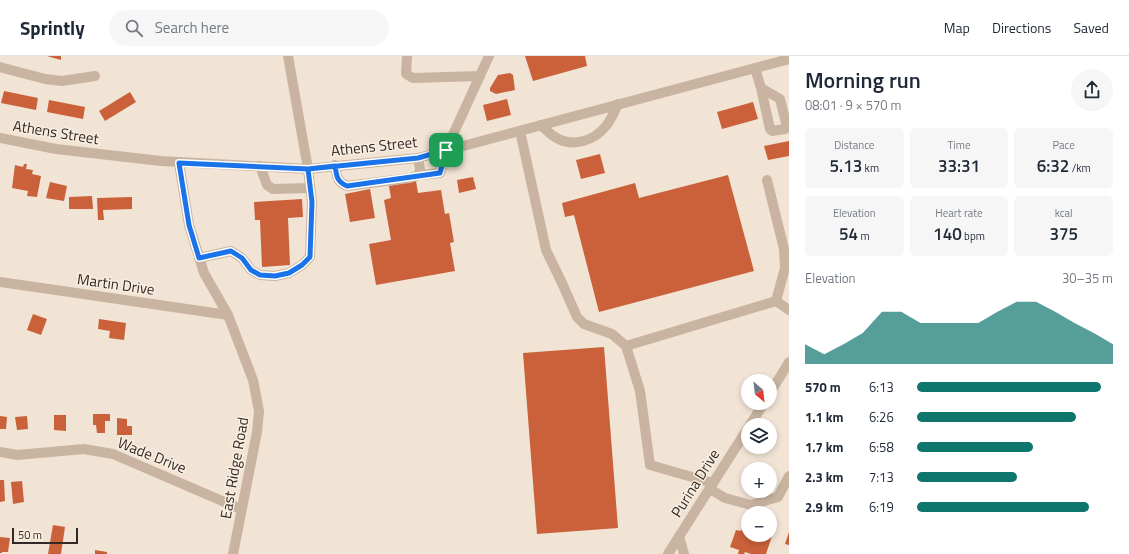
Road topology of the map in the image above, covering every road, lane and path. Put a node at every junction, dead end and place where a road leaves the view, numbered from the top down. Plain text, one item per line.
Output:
1 (288, 56) edge
2 (407, 56) edge
3 (489, 56) edge
4 (789, 59) edge
5 (0, 67) edge
6 (755, 68) junction
7 (95, 76) dead end
8 (480, 76) junction
9 (761, 88) dead end
10 (618, 104) junction
11 (541, 125) junction
12 (520, 131) junction
13 (0, 138) edge
14 (446, 150) junction
15 (418, 158) junction
16 (179, 163) junction
17 (260, 166) junction
18 (335, 166) junction
19 (308, 169) junction
20 (419, 175) junction
21 (767, 180) dead end
22 (310, 188) junction
23 (199, 258) junction
24 (0, 282) edge
25 (776, 301) junction
26 (789, 310) edge
27 (228, 315) junction
28 (626, 346) junction
29 (789, 362) edge
30 (777, 382) edge
31 (741, 439) edge
32 (0, 452) edge
33 (789, 476) edge
34 (711, 486) junction
35 (241, 509) junction
36 (679, 536) junction
37 (233, 554) edge
38 (668, 554) edge
39 (684, 554) edge

1 - 19 street
2 - 8 street
3 - 8 street
4 - 6 street, Athens Street
5 - 7 street
6 - 9 street
6 - 10 street, Athens Street
8 - 14 street
10 - 11 street, Athens Street
10 - 11 street
11 - 12 street, Athens Street
12 - 14 street, Athens Street
12 - 28 street
13 - 16 street, Athens Street
14 - 15 street, Athens Street
14 - 20 street
15 - 18 street, Athens Street
15 - 20 street
16 - 17 street, Athens Street
16 - 23 street, East Ridge Road
17 - 19 street, Athens Street
17 - 22 street
18 - 19 street, Athens Street
18 - 20 street
19 - 22 street
21 - 25 street
22 - 23 street
23 - 27 street, East Ridge Road
24 - 27 street, Martin Drive
25 - 26 street
25 - 28 street
27 - 35 street, East Ridge Road
28 - 34 street
29 - 30 street
31 - 34 street, Purina Drive
32 - 35 street, Wade Drive
33 - 34 street
34 - 36 street, Purina Drive
35 - 37 street, East Ridge Road
36 - 38 street, Purina Drive
36 - 39 street

